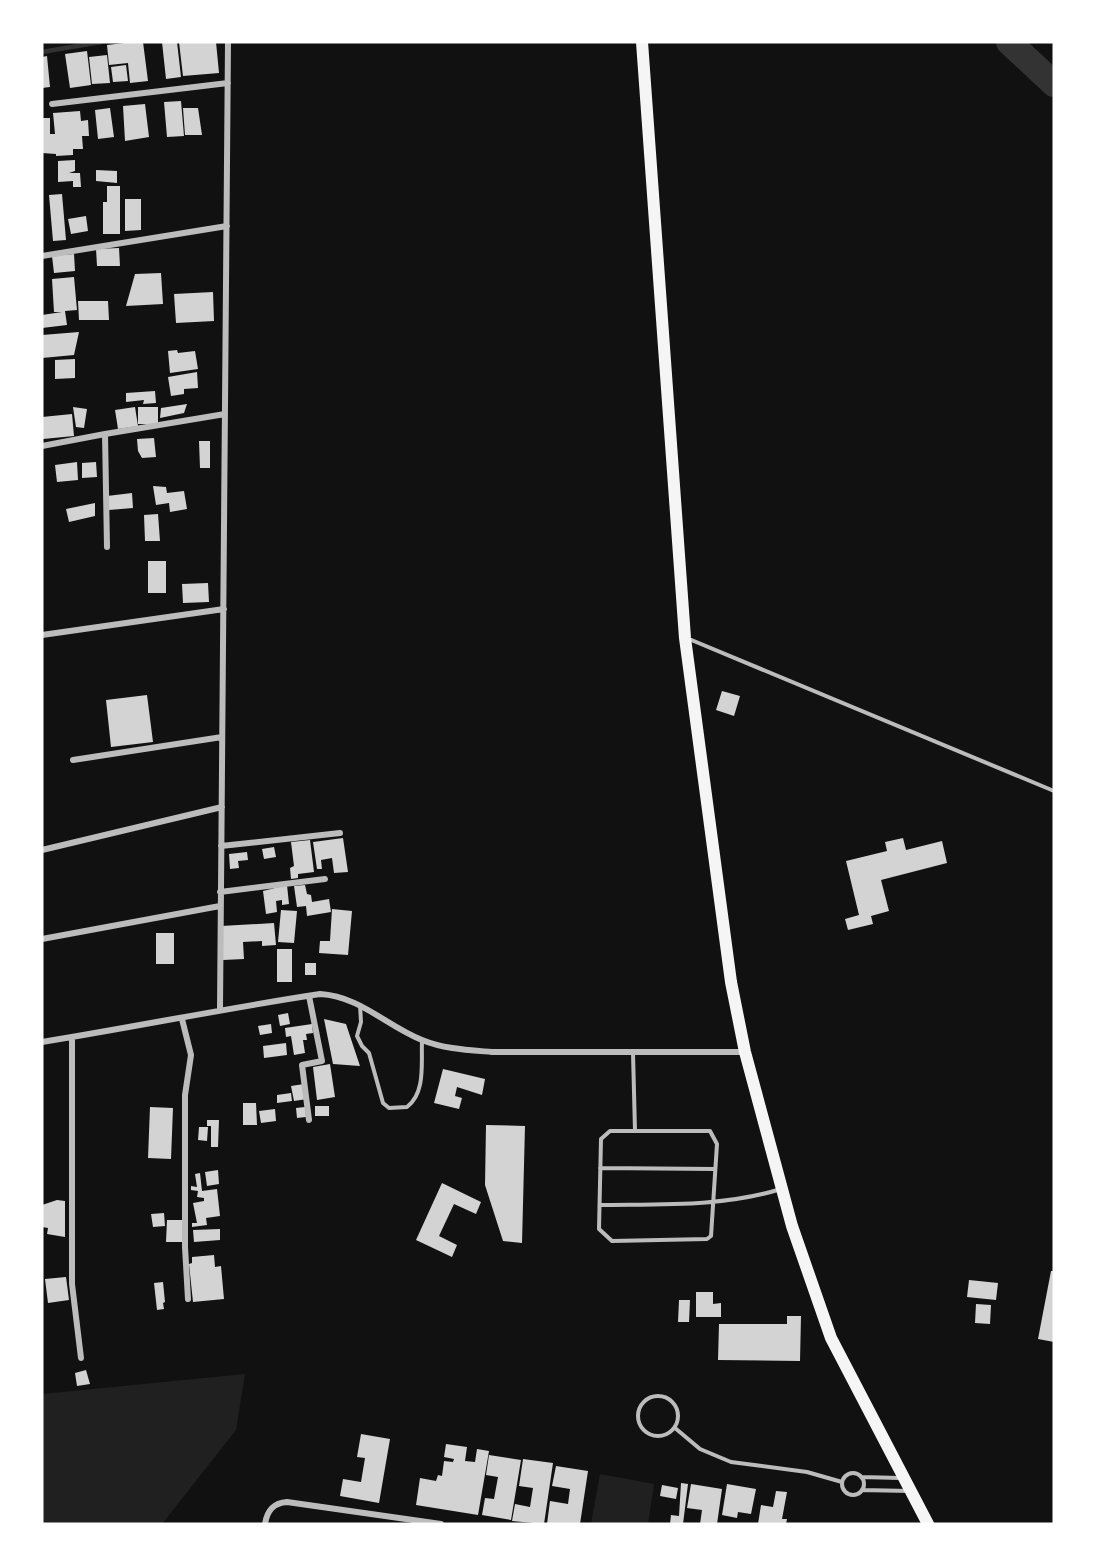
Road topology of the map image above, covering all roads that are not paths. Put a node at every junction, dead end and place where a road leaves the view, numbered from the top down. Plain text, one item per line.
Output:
1 (642, 42) edge
2 (228, 43) edge
3 (228, 83) junction
4 (52, 104) dead end
5 (227, 226) junction
6 (42, 256) edge
7 (225, 414) junction
8 (105, 434) junction
9 (42, 446) edge
10 (107, 547) dead end
11 (224, 609) junction
12 (42, 635) edge
13 (685, 638) junction
14 (222, 737) junction
15 (73, 760) dead end
16 (1054, 791) edge
17 (222, 807) junction
18 (340, 833) dead end
19 (221, 846) junction
20 (42, 850) edge
21 (325, 879) dead end
22 (220, 892) junction
23 (220, 906) junction
24 (42, 939) edge
25 (309, 996) junction
26 (360, 1005) junction
27 (220, 1009) junction
28 (182, 1019) junction
29 (72, 1037) junction
30 (422, 1040) junction
31 (42, 1042) edge
32 (633, 1052) junction
33 (745, 1052) junction
34 (309, 1120) dead end
35 (635, 1131) junction
36 (600, 1168) junction
37 (716, 1169) junction
38 (781, 1189) junction
39 (714, 1202) junction
40 (600, 1205) junction
41 (188, 1299) dead end
42 (81, 1358) dead end
43 (675, 1428) junction
44 (861, 1477) junction
45 (904, 1478) junction
46 (842, 1482) junction
47 (862, 1491) junction
48 (911, 1491) junction
49 (265, 1524) edge
50 (441, 1524) edge
51 (928, 1524) edge

1 - 13 main road
2 - 3 street
3 - 4 street
3 - 5 street
5 - 6 street
5 - 7 street
7 - 8 street
7 - 11 street
8 - 9 street
8 - 10 street
11 - 12 street
11 - 14 street
13 - 16 lane
13 - 33 main road
14 - 15 street
14 - 17 street
17 - 19 street
17 - 20 street
18 - 19 street
19 - 22 street
21 - 22 street
22 - 23 street
23 - 24 street
23 - 27 street
25 - 26 street
25 - 27 street
25 - 34 street
26 - 30 street
26 - 30 lane
27 - 28 street
28 - 29 street
28 - 41 street
29 - 31 street
29 - 42 street
30 - 32 street
32 - 33 street
32 - 35 lane
33 - 38 main road
35 - 36 lane
35 - 37 lane
36 - 37 lane
36 - 40 lane
37 - 39 lane
38 - 39 lane
38 - 45 main road
39 - 40 lane
39 - 40 lane
43 - 43 lane
43 - 46 lane
44 - 45 lane
44 - 46 lane
44 - 47 lane
45 - 48 main road
46 - 47 lane
47 - 48 lane
48 - 51 main road
49 - 50 street

